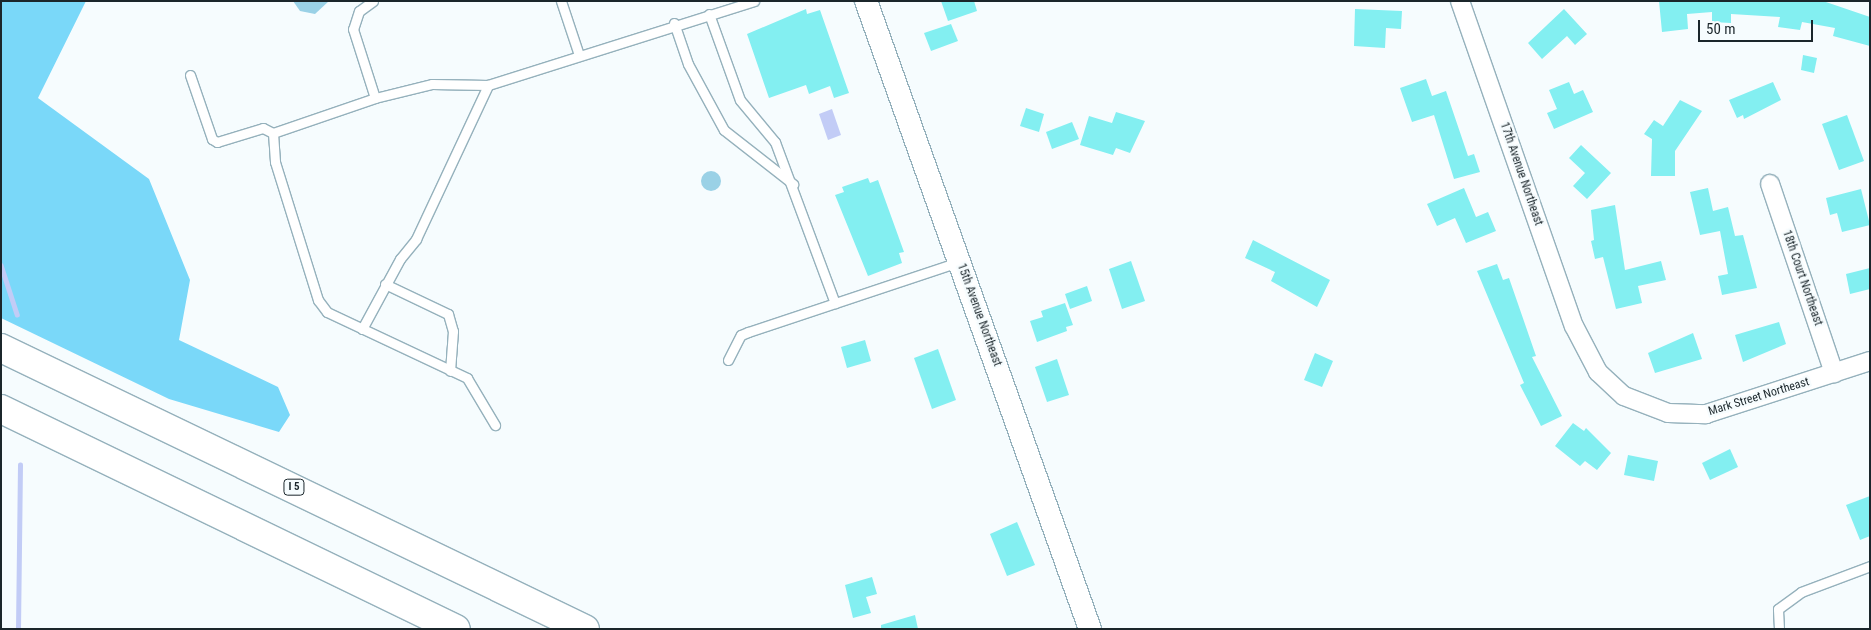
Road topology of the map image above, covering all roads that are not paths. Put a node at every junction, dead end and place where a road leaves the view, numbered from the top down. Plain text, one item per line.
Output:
1 (373, 1) edge
2 (561, 1) edge
3 (754, 1) edge
4 (866, 1) edge
5 (1464, 2) edge
6 (733, 4) edge
7 (709, 14) junction
8 (674, 24) junction
9 (579, 55) junction
10 (190, 75) dead end
11 (488, 85) junction
12 (376, 98) junction
13 (273, 133) junction
14 (793, 184) junction
15 (1770, 184) dead end
16 (960, 262) junction
17 (385, 284) junction
18 (835, 303) junction
19 (362, 329) junction
20 (1584, 347) joint
21 (1, 348) edge
22 (728, 360) dead end
23 (1870, 361) edge
24 (450, 370) junction
25 (1834, 373) junction
26 (1, 408) edge
27 (496, 425) dead end
28 (1870, 566) edge
29 (456, 629) edge
30 (585, 629) edge
31 (1090, 629) edge
32 (1779, 629) edge

1 - 12 lane
2 - 9 lane
3 - 6 lane
4 - 16 street, 15th Avenue Northeast
5 - 20 street, 17th Avenue Northeast
6 - 7 lane
7 - 8 lane
7 - 14 lane
8 - 9 lane
8 - 14 lane
9 - 11 lane
10 - 13 lane
11 - 12 lane
11 - 17 lane
12 - 13 lane
13 - 19 lane
14 - 18 lane
15 - 25 street, 18th Court Northeast
16 - 18 lane
16 - 31 street, 15th Avenue Northeast
17 - 19 lane
17 - 24 lane
18 - 22 lane
19 - 24 lane
20 - 25 street, Mark Street Northeast
21 - 30 highway, I 5
23 - 25 street, Mark Street Northeast
24 - 27 lane
26 - 29 highway
28 - 32 lane

